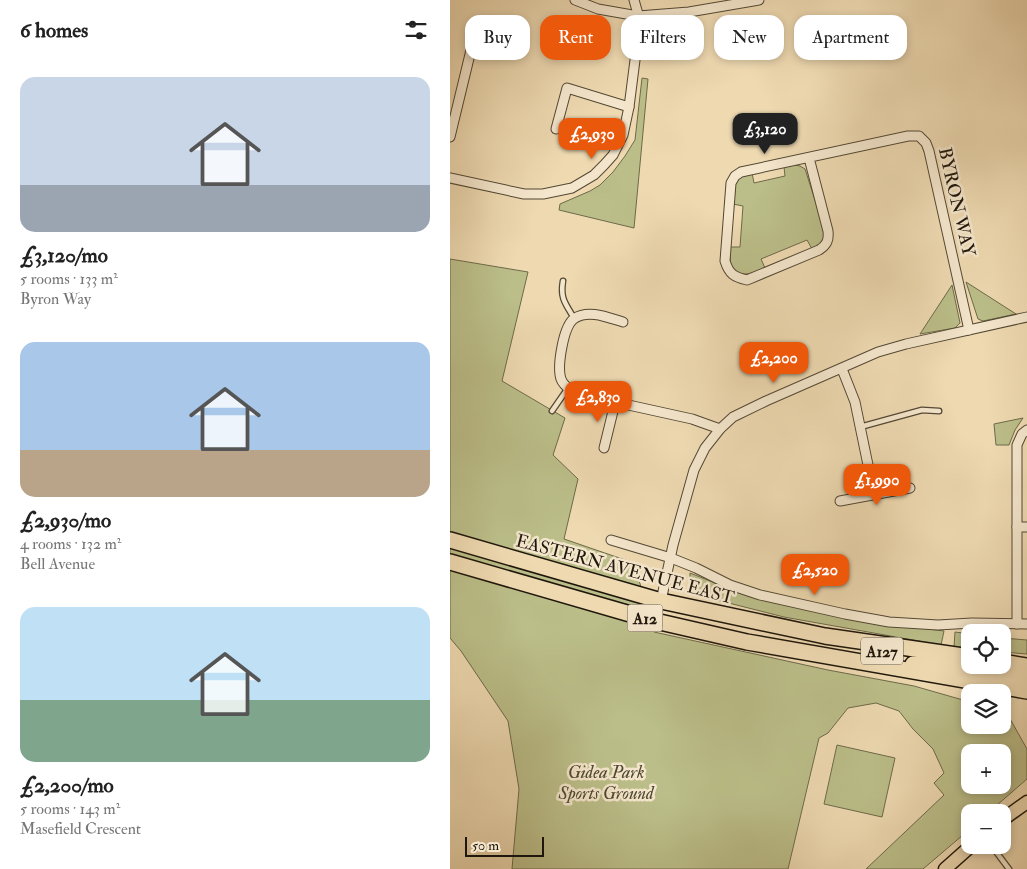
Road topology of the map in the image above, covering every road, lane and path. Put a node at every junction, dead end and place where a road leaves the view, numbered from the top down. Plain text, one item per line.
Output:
1 (576, 0) edge
2 (634, 0) edge
3 (760, 0) edge
4 (632, 15) edge
5 (638, 15) edge
6 (651, 15) edge
7 (469, 60) edge
8 (635, 60) edge
9 (629, 107) junction
10 (556, 129) dead end
11 (450, 137) edge
12 (809, 158) junction
13 (450, 178) edge
14 (563, 281) dead end
15 (1027, 317) edge
16 (574, 318) junction
17 (623, 322) dead end
18 (969, 330) junction
19 (842, 369) junction
20 (568, 388) junction
21 (615, 403) junction
22 (552, 411) dead end
23 (939, 411) dead end
24 (860, 428) junction
25 (720, 429) junction
26 (1027, 430) edge
27 (604, 448) dead end
28 (910, 488) dead end
29 (874, 494) junction
30 (840, 501) dead end
31 (1017, 527) junction
32 (1027, 527) edge
33 (450, 540) edge
34 (611, 540) dead end
35 (670, 558) junction
36 (450, 562) edge
37 (661, 600) junction
38 (1017, 624) junction
39 (1027, 624) edge
40 (825, 636) junction
41 (961, 656) edge
42 (844, 660) junction
43 (1011, 663) edge
44 (940, 665) junction
45 (1027, 666) edge
46 (1027, 679) edge
47 (1027, 691) edge
48 (1027, 802) edge
49 (1011, 814) edge
50 (962, 854) edge
51 (998, 854) edge
52 (945, 869) edge
53 (1009, 869) edge

1 - 4 street
2 - 5 street
3 - 6 street
7 - 11 street
8 - 9 street
9 - 10 street
9 - 13 street
12 - 12 street, BYRON WAY
12 - 18 street, BYRON WAY
14 - 16 lane
15 - 18 street
16 - 17 street
16 - 20 street
18 - 19 street
19 - 24 street
19 - 25 street
20 - 21 street
20 - 22 lane
21 - 25 street
21 - 27 street
23 - 24 lane
24 - 29 street
25 - 35 street
26 - 31 street
28 - 29 street
29 - 30 street
31 - 32 street
31 - 38 street
33 - 37 highway, EASTERN AVENUE EAST / A12
34 - 35 street
35 - 37 street
35 - 38 street
36 - 42 highway, A12
37 - 40 highway, EASTERN AVENUE EAST / A12
38 - 39 street
40 - 41 highway, EASTERN AVENUE EAST / A12
40 - 44 highway, A127
42 - 44 highway, A127
42 - 47 highway, A12
43 - 45 highway
44 - 46 highway, A127
48 - 49 main road
50 - 52 main road
51 - 53 lane

